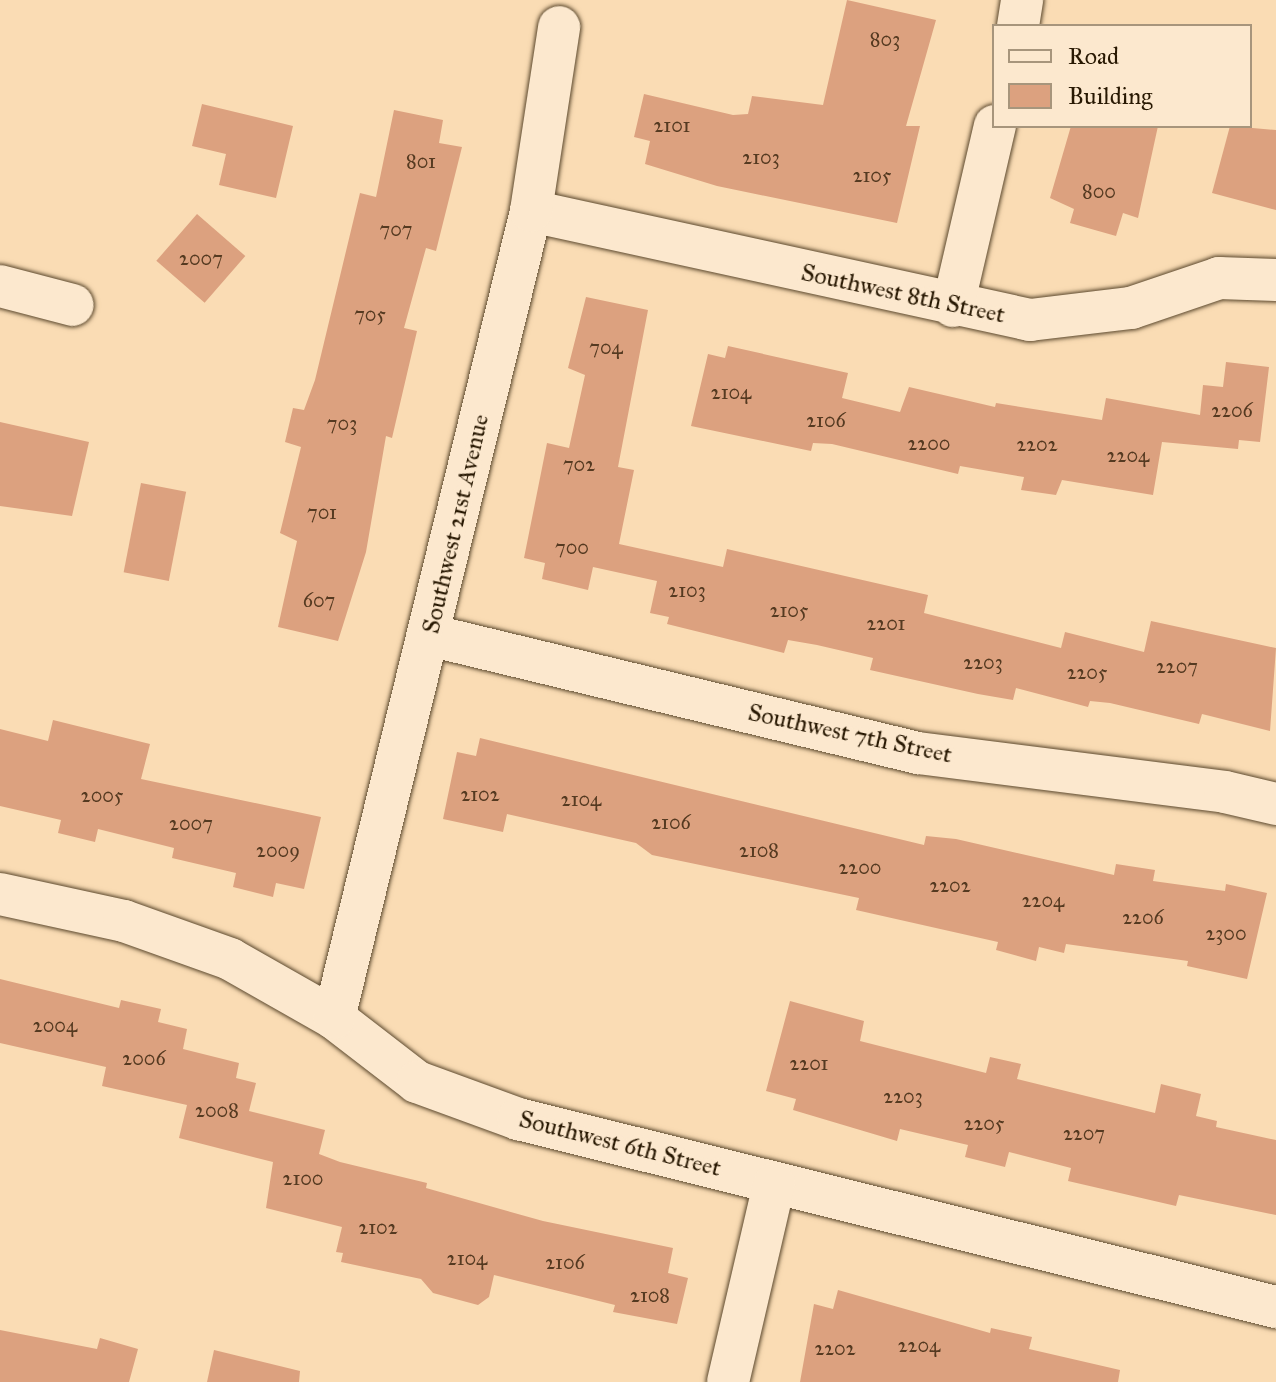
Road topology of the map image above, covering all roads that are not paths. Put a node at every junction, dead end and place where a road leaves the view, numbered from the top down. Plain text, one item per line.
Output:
1 (1022, 0) edge
2 (1018, 24) edge
3 (559, 27) dead end
4 (995, 128) edge
5 (531, 211) junction
6 (1276, 280) edge
7 (0, 286) edge
8 (73, 305) dead end
9 (953, 306) junction
10 (429, 635) junction
11 (1276, 804) edge
12 (0, 894) edge
13 (334, 1018) junction
14 (774, 1184) junction
15 (1276, 1307) edge
16 (728, 1382) edge

1 - 2 street
3 - 5 street, Southwest 21st Avenue
4 - 9 street
5 - 9 street, Southwest 8th Street
5 - 10 street, Southwest 21st Avenue
6 - 9 street, Southwest 8th Street
7 - 8 street
10 - 11 street, Southwest 7th Street
10 - 13 street, Southwest 21st Avenue
12 - 13 street, Southwest 6th Street
13 - 14 street, Southwest 6th Street
14 - 15 street, Southwest 6th Street
14 - 16 street

